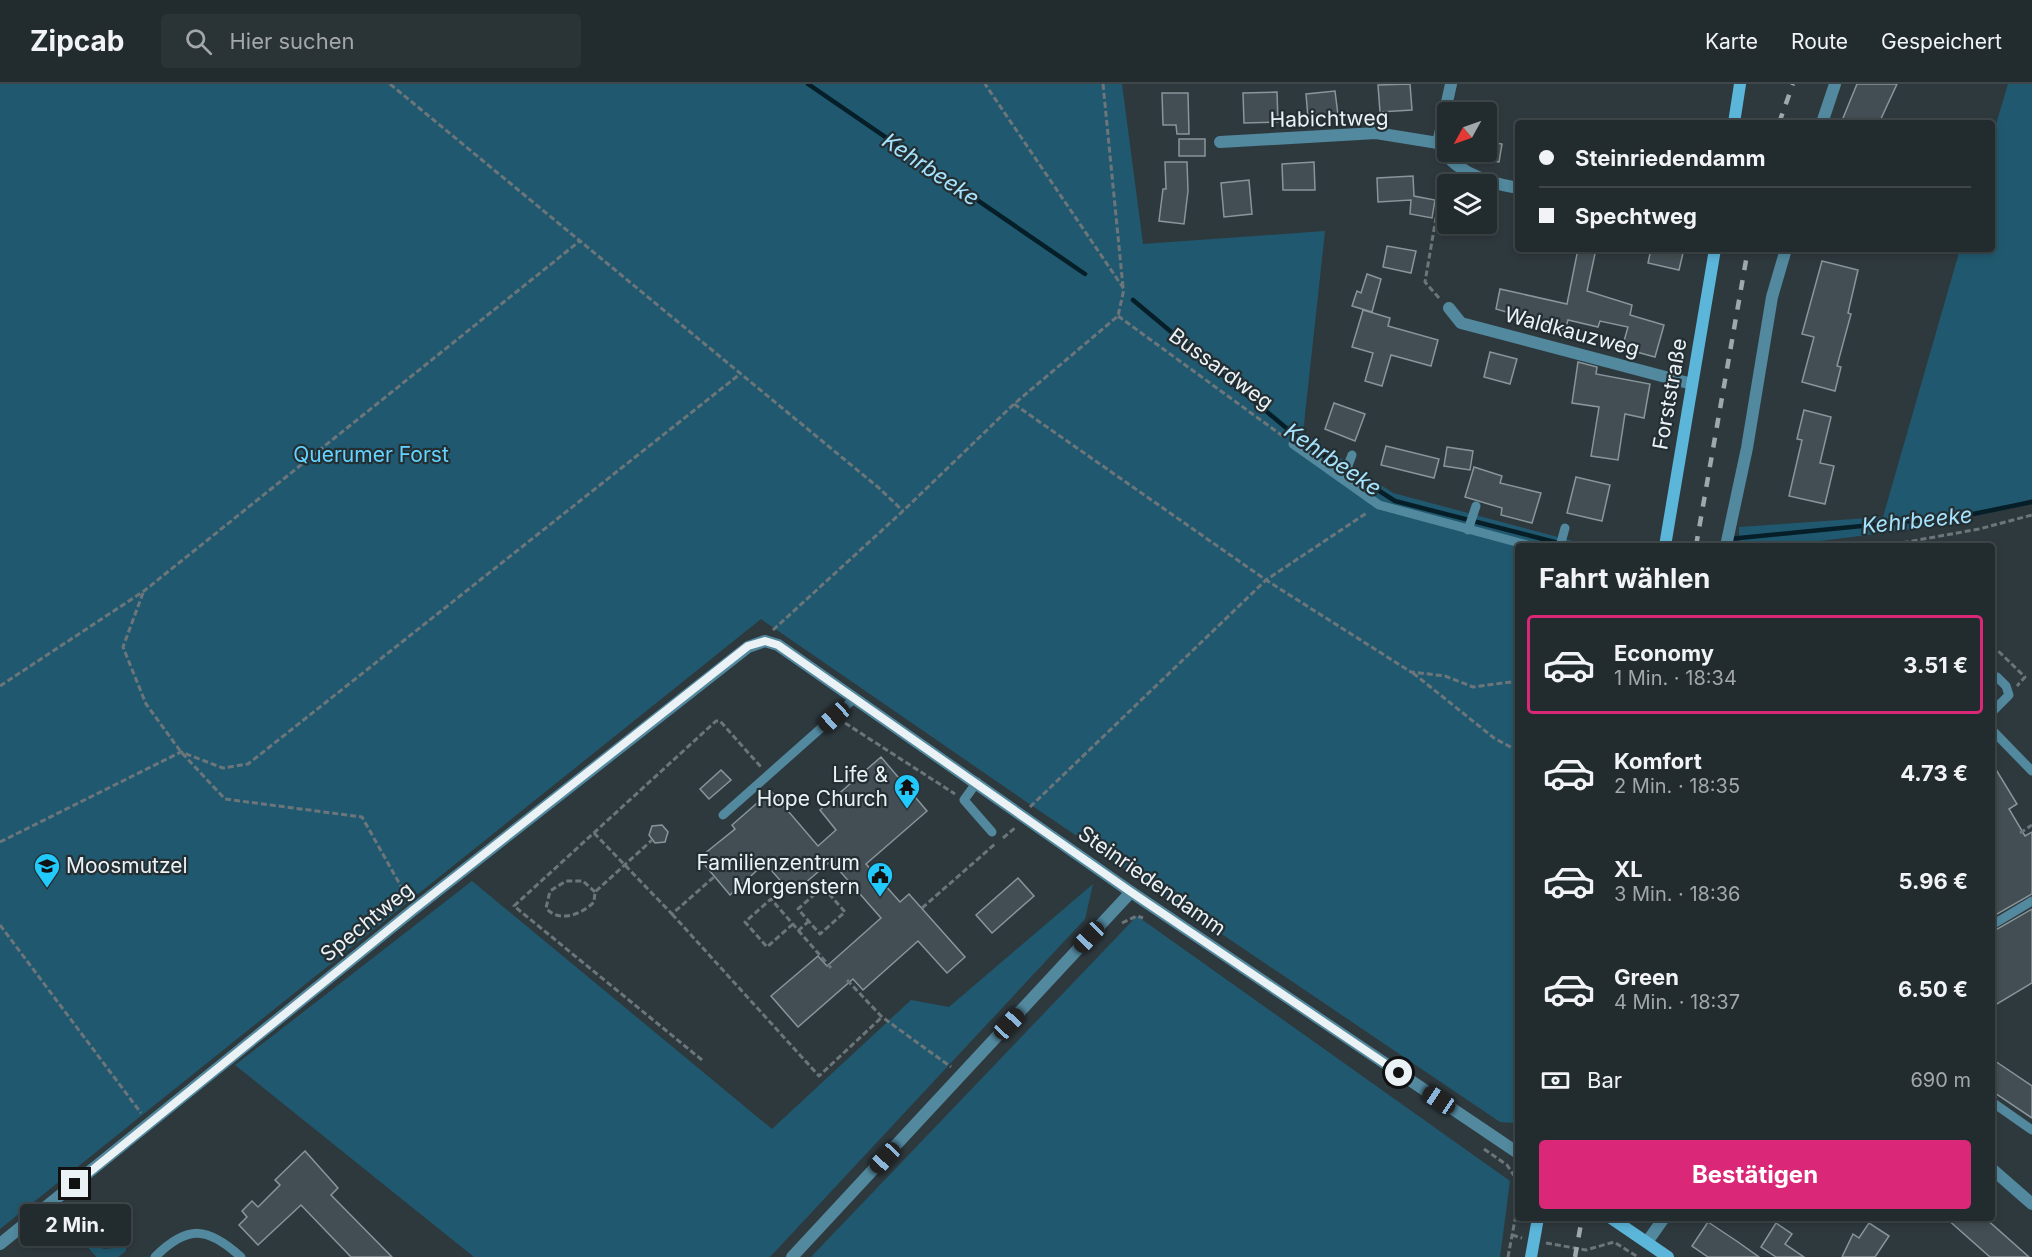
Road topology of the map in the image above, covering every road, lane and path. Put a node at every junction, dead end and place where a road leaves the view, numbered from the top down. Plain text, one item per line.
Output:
1 (390, 84) edge
2 (985, 84) edge
3 (1103, 84) edge
4 (1451, 84) edge
5 (1740, 84) edge
6 (1835, 84) edge
7 (1447, 102) edge
8 (1734, 120) edge
9 (1823, 120) edge
10 (1220, 142) dead end
11 (1437, 143) edge
12 (1445, 162) edge
13 (1452, 162) edge
14 (1515, 188) edge
15 (581, 240) junction
16 (1714, 252) edge
17 (1785, 252) edge
18 (1124, 289) junction
19 (1449, 308) joint
20 (1118, 316) junction
21 (740, 374) junction
22 (1692, 384) junction
23 (1014, 405) junction
24 (1293, 444) joint
25 (1352, 456) dead end
26 (1343, 478) junction
27 (1379, 505) junction
28 (1476, 506) dead end
29 (903, 511) junction
30 (2032, 515) edge
31 (1565, 528) dead end
32 (1468, 530) junction
33 (1519, 543) edge
34 (1561, 543) edge
35 (1666, 543) edge
36 (1727, 543) edge
37 (1902, 543) edge
38 (1266, 580) junction
39 (144, 591) junction
40 (765, 641) junction
41 (1995, 648) edge
42 (1411, 672) junction
43 (1997, 677) dead end
44 (1515, 681) edge
45 (0, 686) edge
46 (2009, 695) junction
47 (855, 698) junction
48 (1995, 709) edge
49 (834, 717) junction
50 (1995, 733) edge
51 (1515, 749) edge
52 (181, 752) junction
53 (2032, 771) edge
54 (768, 776) junction
55 (977, 782) junction
56 (964, 800) junction
57 (723, 815) dead end
58 (1024, 815) junction
59 (2032, 825) edge
60 (593, 832) junction
61 (992, 832) dead end
62 (2020, 833) dead end
63 (652, 840) dead end
64 (0, 842) edge
65 (624, 864) junction
66 (714, 877) dead end
67 (595, 892) junction
68 (1131, 892) junction
69 (2032, 901) edge
70 (922, 908) dead end
71 (413, 910) junction
72 (672, 914) junction
73 (1145, 919) dead end
74 (809, 921) junction
75 (793, 924) junction
76 (1995, 924) edge
77 (0, 925) edge
78 (1116, 926) dead end
79 (798, 931) junction
80 (831, 968) dead end
81 (847, 980) dead end
82 (882, 1017) junction
83 (702, 1060) dead end
84 (962, 1075) junction
85 (1995, 1104) edge
86 (149, 1124) junction
87 (2032, 1130) edge
88 (1478, 1145) dead end
89 (1515, 1151) edge
90 (1995, 1172) edge
91 (1515, 1174) edge
92 (2032, 1204) edge
93 (1515, 1206) edge
94 (1537, 1221) edge
95 (1615, 1221) edge
96 (1663, 1221) edge
97 (1512, 1235) junction
98 (1534, 1240) junction
99 (0, 1244) edge
100 (1652, 1250) edge
101 (155, 1257) edge
102 (241, 1257) edge
103 (792, 1257) edge
104 (1508, 1257) edge
105 (1531, 1257) edge
106 (1638, 1257) edge
107 (1668, 1257) edge

1 - 15 path
2 - 18 path
3 - 18 path
4 - 7 street
5 - 8 main road
6 - 9 street
10 - 11 street, Habichtweg
12 - 19 path
13 - 14 street
15 - 21 path
15 - 39 path
16 - 22 main road, Forststraße
17 - 36 street
18 - 20 path
19 - 22 street, Waldkauzweg
20 - 23 path
20 - 24 path, Bussardweg
21 - 29 path
21 - 52 path
22 - 35 main road, Forststraße
23 - 29 path
23 - 38 path
24 - 26 lane
25 - 26 lane
26 - 27 lane
27 - 32 lane
27 - 38 path
28 - 32 lane
29 - 40 path
30 - 37 path
31 - 34 lane
32 - 33 lane
38 - 42 path
38 - 58 path
39 - 45 path
39 - 52 path
40 - 47 street, Steinriedendamm
40 - 71 street, Spechtweg
41 - 46 path
42 - 44 path
42 - 51 path
43 - 46 lane
46 - 48 lane
47 - 49 lane
47 - 55 street, Steinriedendamm
49 - 54 lane
49 - 56 path
50 - 53 lane
52 - 64 path
52 - 71 path
54 - 57 lane
54 - 60 path
55 - 56 lane
55 - 58 street, Steinriedendamm
56 - 61 lane
58 - 68 street, Steinriedendamm
58 - 70 path
59 - 62 path
60 - 65 path
60 - 83 path
63 - 65 path
65 - 67 path
65 - 72 path
66 - 72 path
67 - 67 path
68 - 84 street
68 - 89 street, Steinriedendamm
69 - 76 lane
71 - 86 street, Spechtweg
72 - 82 path
73 - 78 path
74 - 74 path
74 - 79 path
75 - 75 path
75 - 79 path
77 - 86 path
79 - 80 path
81 - 82 path
82 - 84 path
84 - 103 street
85 - 87 lane
86 - 99 street, Spechtweg
88 - 91 path
90 - 92 street
93 - 97 path
94 - 98 main road
95 - 100 main road
96 - 100 street
97 - 98 path
97 - 104 path
98 - 105 main road
98 - 106 path
100 - 107 main road
101 - 102 lane

